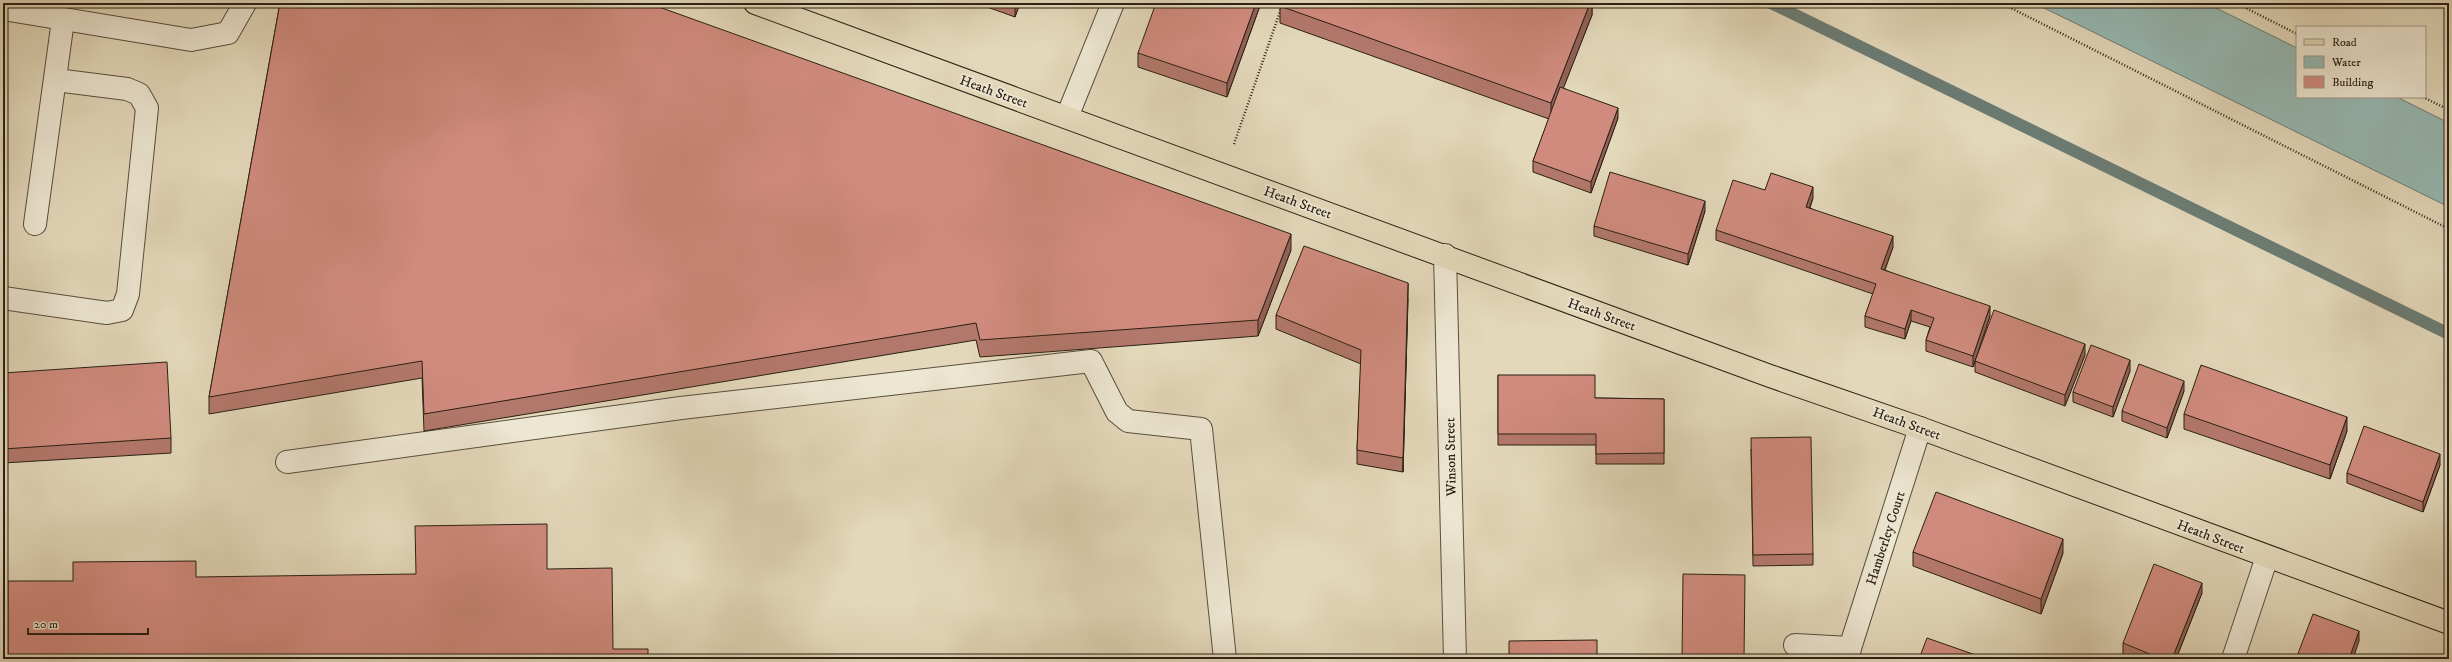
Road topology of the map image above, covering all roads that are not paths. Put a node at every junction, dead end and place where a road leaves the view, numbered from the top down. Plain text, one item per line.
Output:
1 (245, 3) edge
2 (755, 3) edge
3 (1112, 3) edge
4 (3, 9) edge
5 (63, 20) junction
6 (56, 80) junction
7 (1068, 117) junction
8 (35, 224) dead end
9 (1445, 255) junction
10 (3, 298) edge
11 (1920, 428) junction
12 (287, 462) dead end
13 (2267, 557) junction
14 (2449, 624) edge
15 (1794, 645) dead end
16 (1849, 654) edge
17 (1225, 659) edge
18 (1455, 659) edge
19 (2233, 659) edge

1 - 5 street
2 - 7 main road, Heath Street
3 - 7 street
4 - 5 street
5 - 6 street
6 - 8 street
6 - 10 street
7 - 9 main road, Heath Street
9 - 11 main road, Heath Street
9 - 18 street, Winson Street
11 - 13 main road, Heath Street
11 - 16 street, Hamberley Court
12 - 17 street
13 - 14 main road, Heath Street
13 - 19 street
15 - 16 street, Hamberley Court

